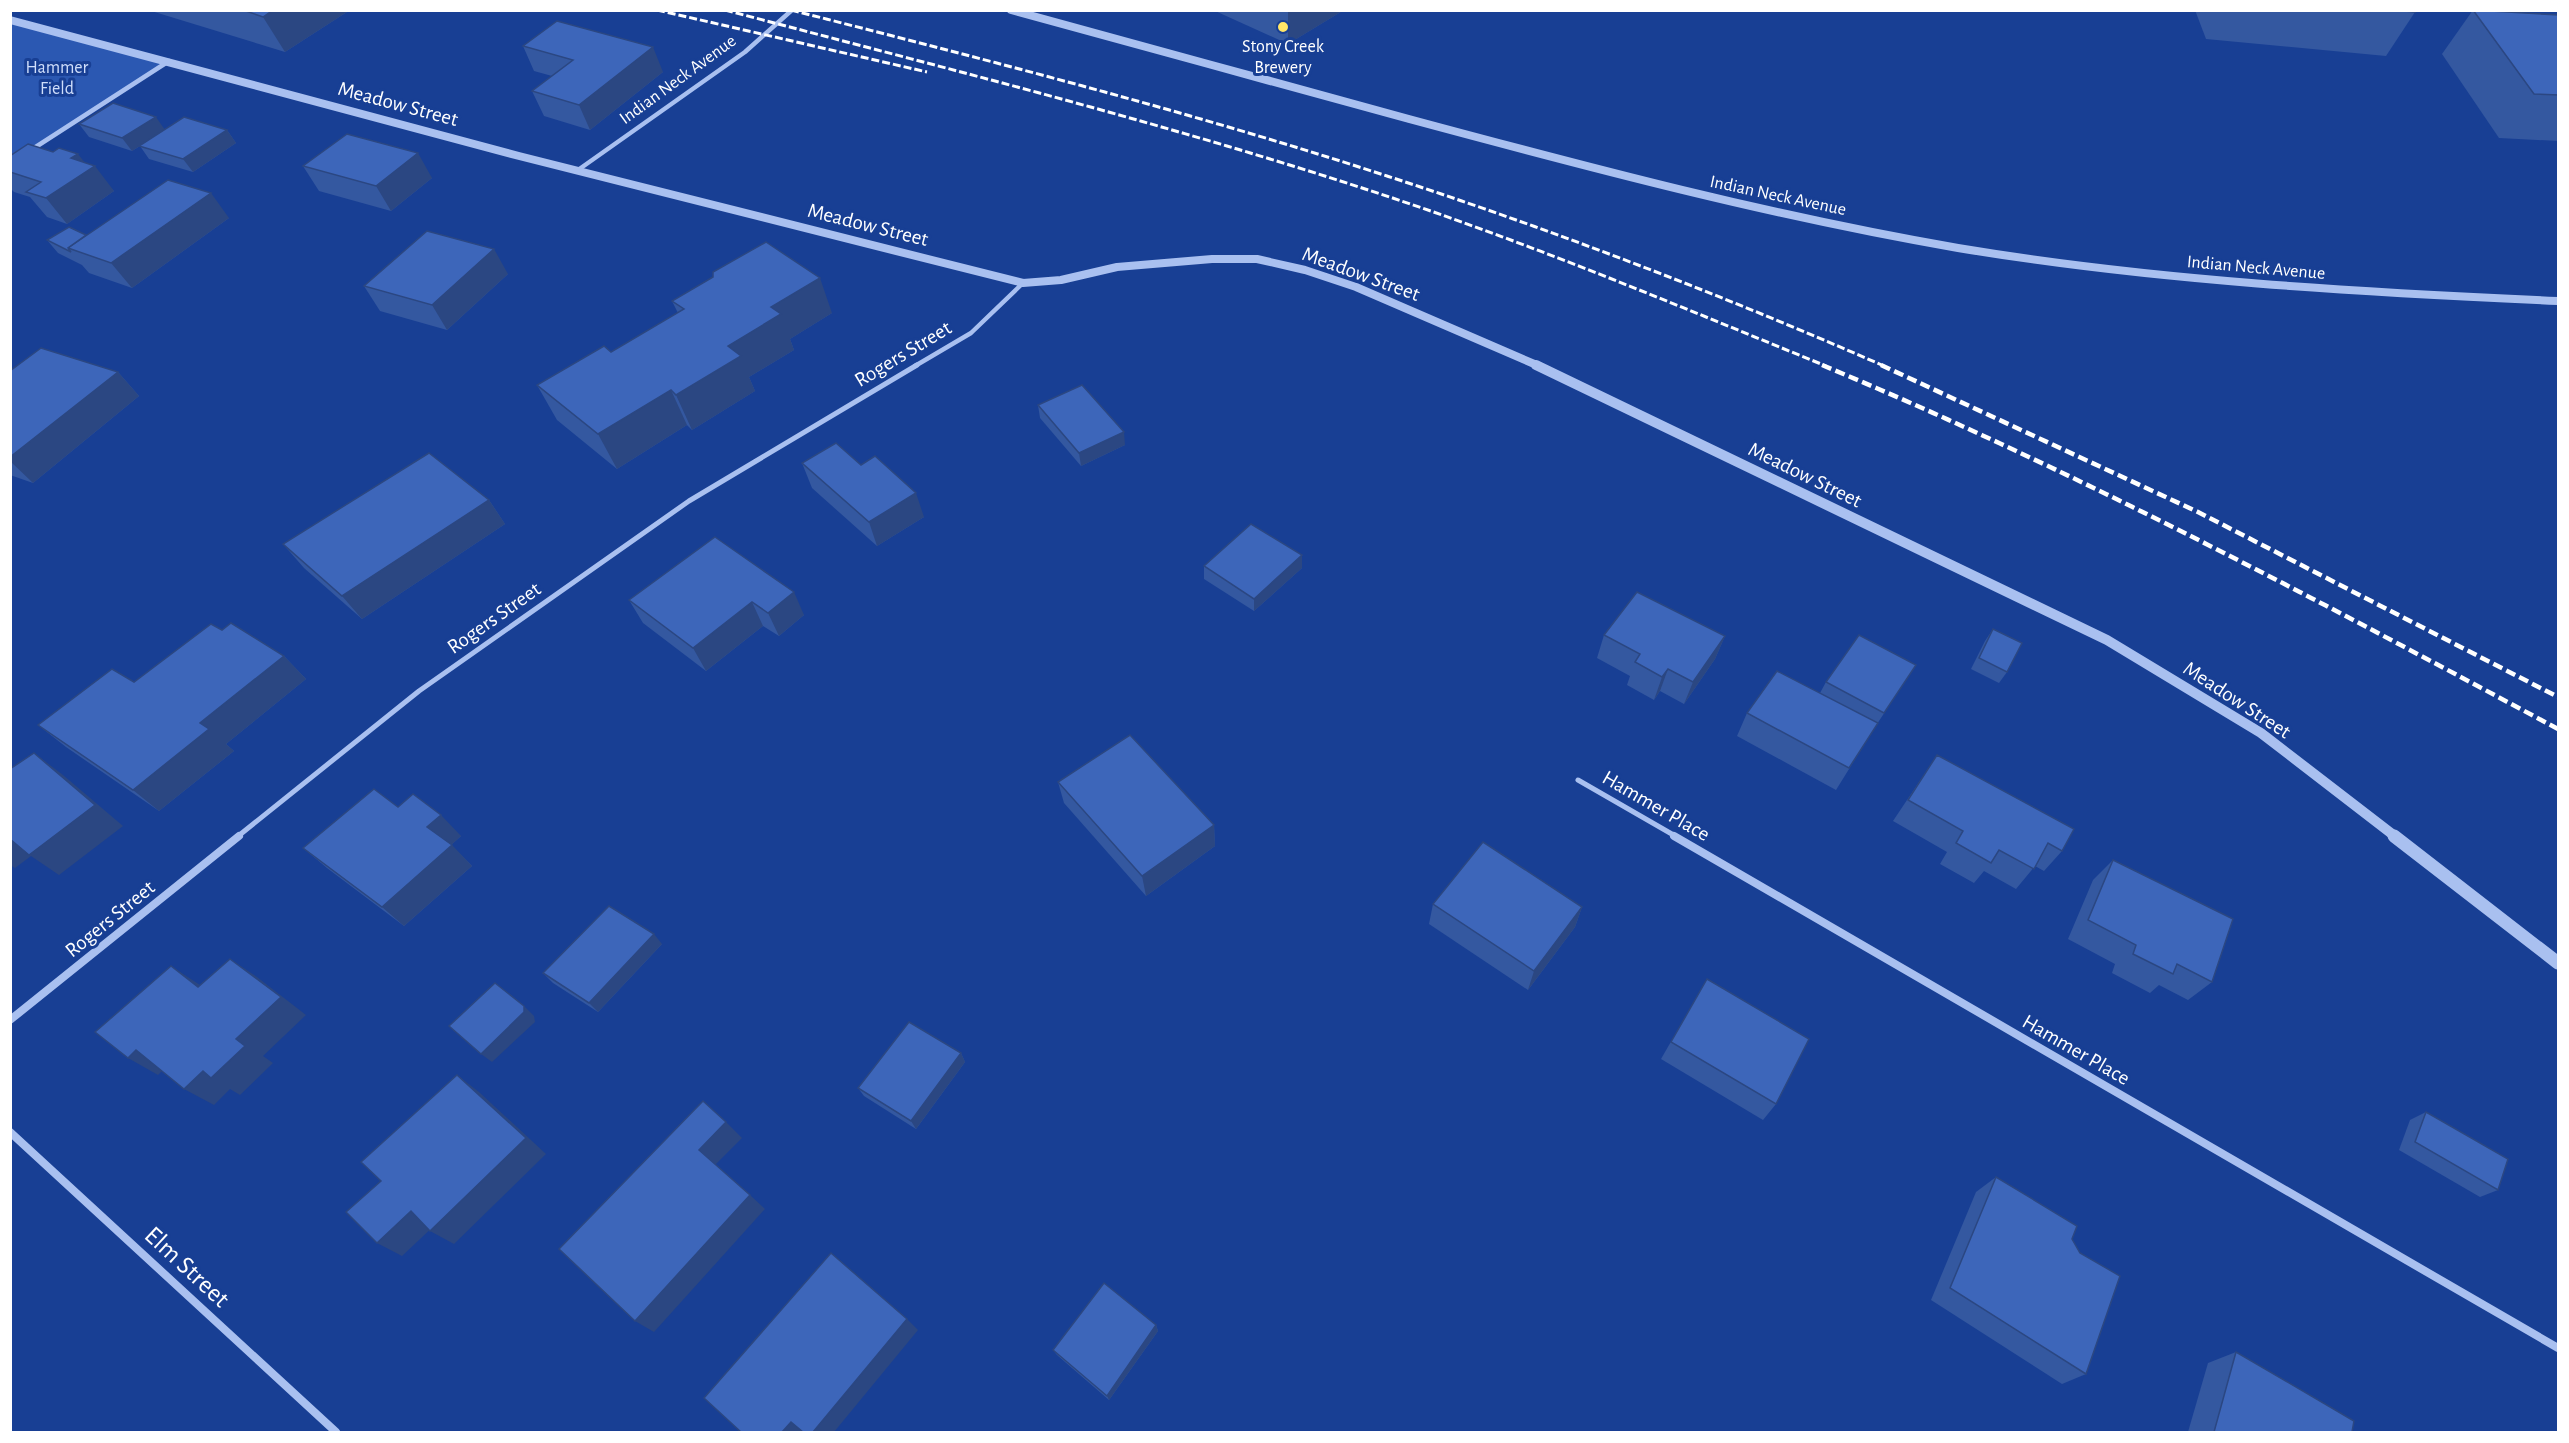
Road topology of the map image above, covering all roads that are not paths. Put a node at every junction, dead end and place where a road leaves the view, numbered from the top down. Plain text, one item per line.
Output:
1 (792, 10) edge
2 (1011, 10) edge
3 (10, 20) edge
4 (169, 60) junction
5 (30, 151) edge
6 (578, 170) junction
7 (1023, 283) junction
8 (2559, 301) edge
9 (1578, 780) dead end
10 (2559, 963) edge
11 (10, 1020) edge
12 (10, 1132) edge
13 (2559, 1348) edge
14 (336, 1432) edge

1 - 6 street, Indian Neck Avenue
2 - 8 street, Indian Neck Avenue
3 - 4 street, Meadow Street
4 - 5 street
4 - 6 street, Meadow Street
6 - 7 street, Meadow Street
7 - 10 street, Meadow Street
7 - 11 street, Rogers Street
9 - 13 street, Hammer Place
12 - 14 street, Elm Street

